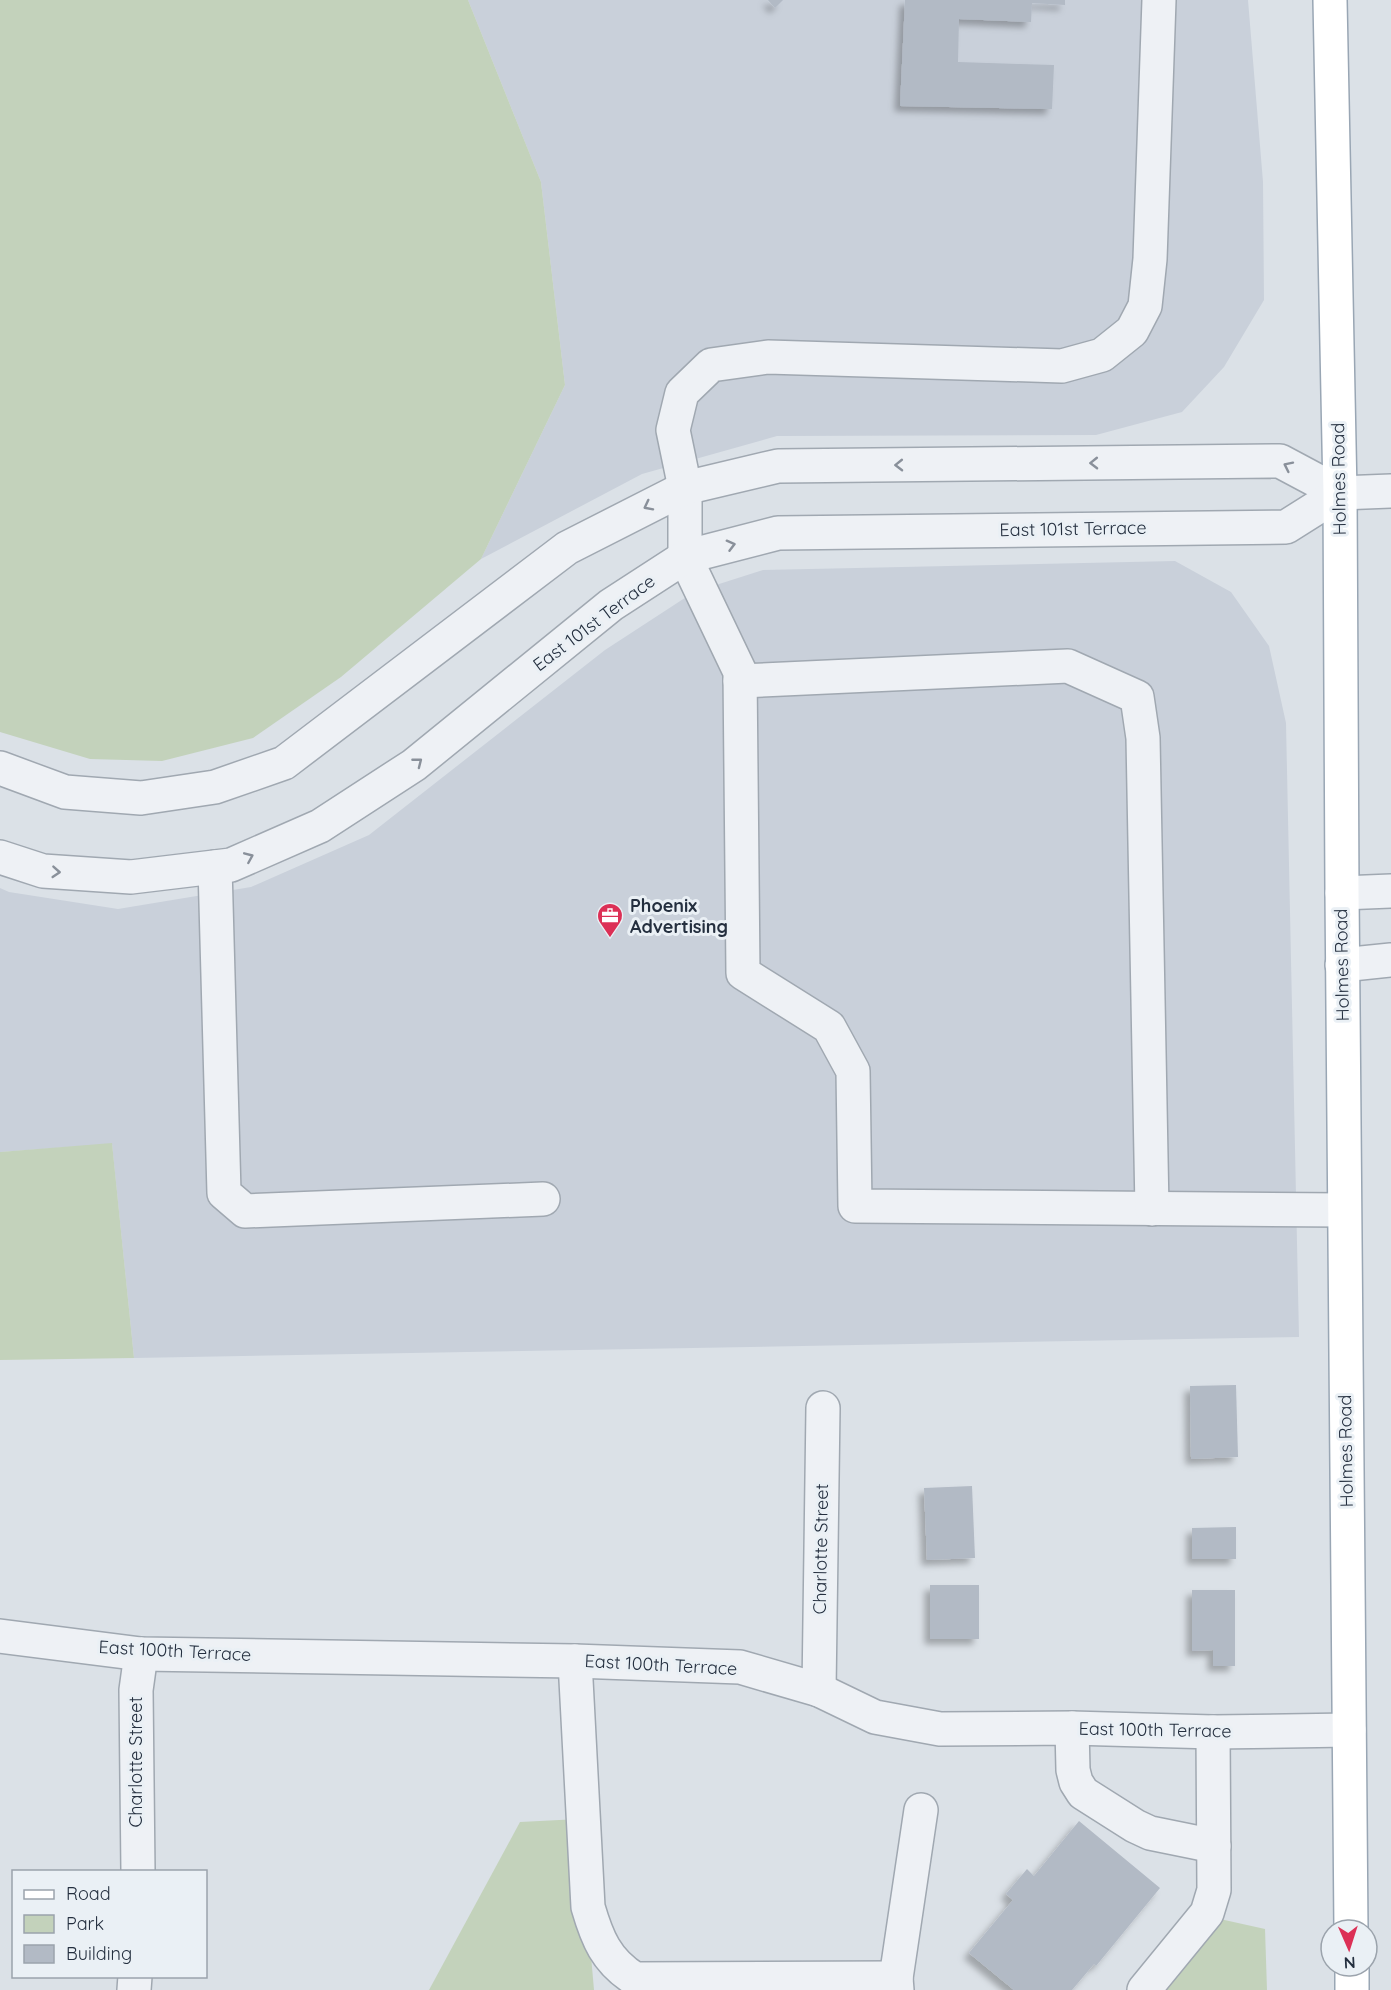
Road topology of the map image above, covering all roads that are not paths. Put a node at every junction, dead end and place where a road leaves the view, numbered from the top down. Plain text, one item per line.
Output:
1 (1159, 0) edge
2 (1329, 0) edge
3 (685, 488) junction
4 (1391, 491) edge
5 (1340, 493) junction
6 (685, 557) junction
7 (740, 681) junction
8 (0, 768) edge
9 (0, 857) edge
10 (215, 867) junction
11 (1391, 891) edge
12 (1341, 893) junction
13 (1391, 960) edge
14 (1342, 965) junction
15 (543, 1199) dead end
16 (1152, 1209) junction
17 (1344, 1210) junction
18 (823, 1408) dead end
19 (0, 1636) edge
20 (141, 1654) junction
21 (575, 1660) junction
22 (819, 1690) junction
23 (1072, 1728) junction
24 (1349, 1730) junction
25 (1212, 1732) junction
26 (921, 1810) dead end
27 (1214, 1846) junction
28 (138, 1870) edge
29 (1352, 1918) edge
30 (634, 1984) edge
31 (896, 1984) edge
32 (1144, 1990) edge

1 - 3 street
2 - 5 main road, Holmes Road
5 -> 3 street
3 - 6 street
3 -> 8 street
4 - 5 street, East 101st Terrace
6 -> 5 street, East 101st Terrace
5 - 12 main road, Holmes Road
6 - 7 street
10 -> 6 street, East 101st Terrace
7 - 16 street
7 - 16 street
9 -> 10 street, East 101st Terrace
10 - 15 street
11 - 12 street
12 - 14 main road, Holmes Road
13 - 14 street
14 - 17 main road, Holmes Road
16 - 17 street
17 - 24 main road, Holmes Road
18 - 22 street, Charlotte Street
19 - 20 street, East 100th Terrace
20 - 21 street, East 100th Terrace
20 - 28 street, Charlotte Street
21 - 22 street, East 100th Terrace
21 - 30 street
22 - 23 street, East 100th Terrace
23 - 25 street, East 100th Terrace
23 - 27 street
24 - 25 street, East 100th Terrace
24 - 29 main road, Holmes Road
25 - 27 street
26 - 31 street
27 - 32 street
30 - 31 street

